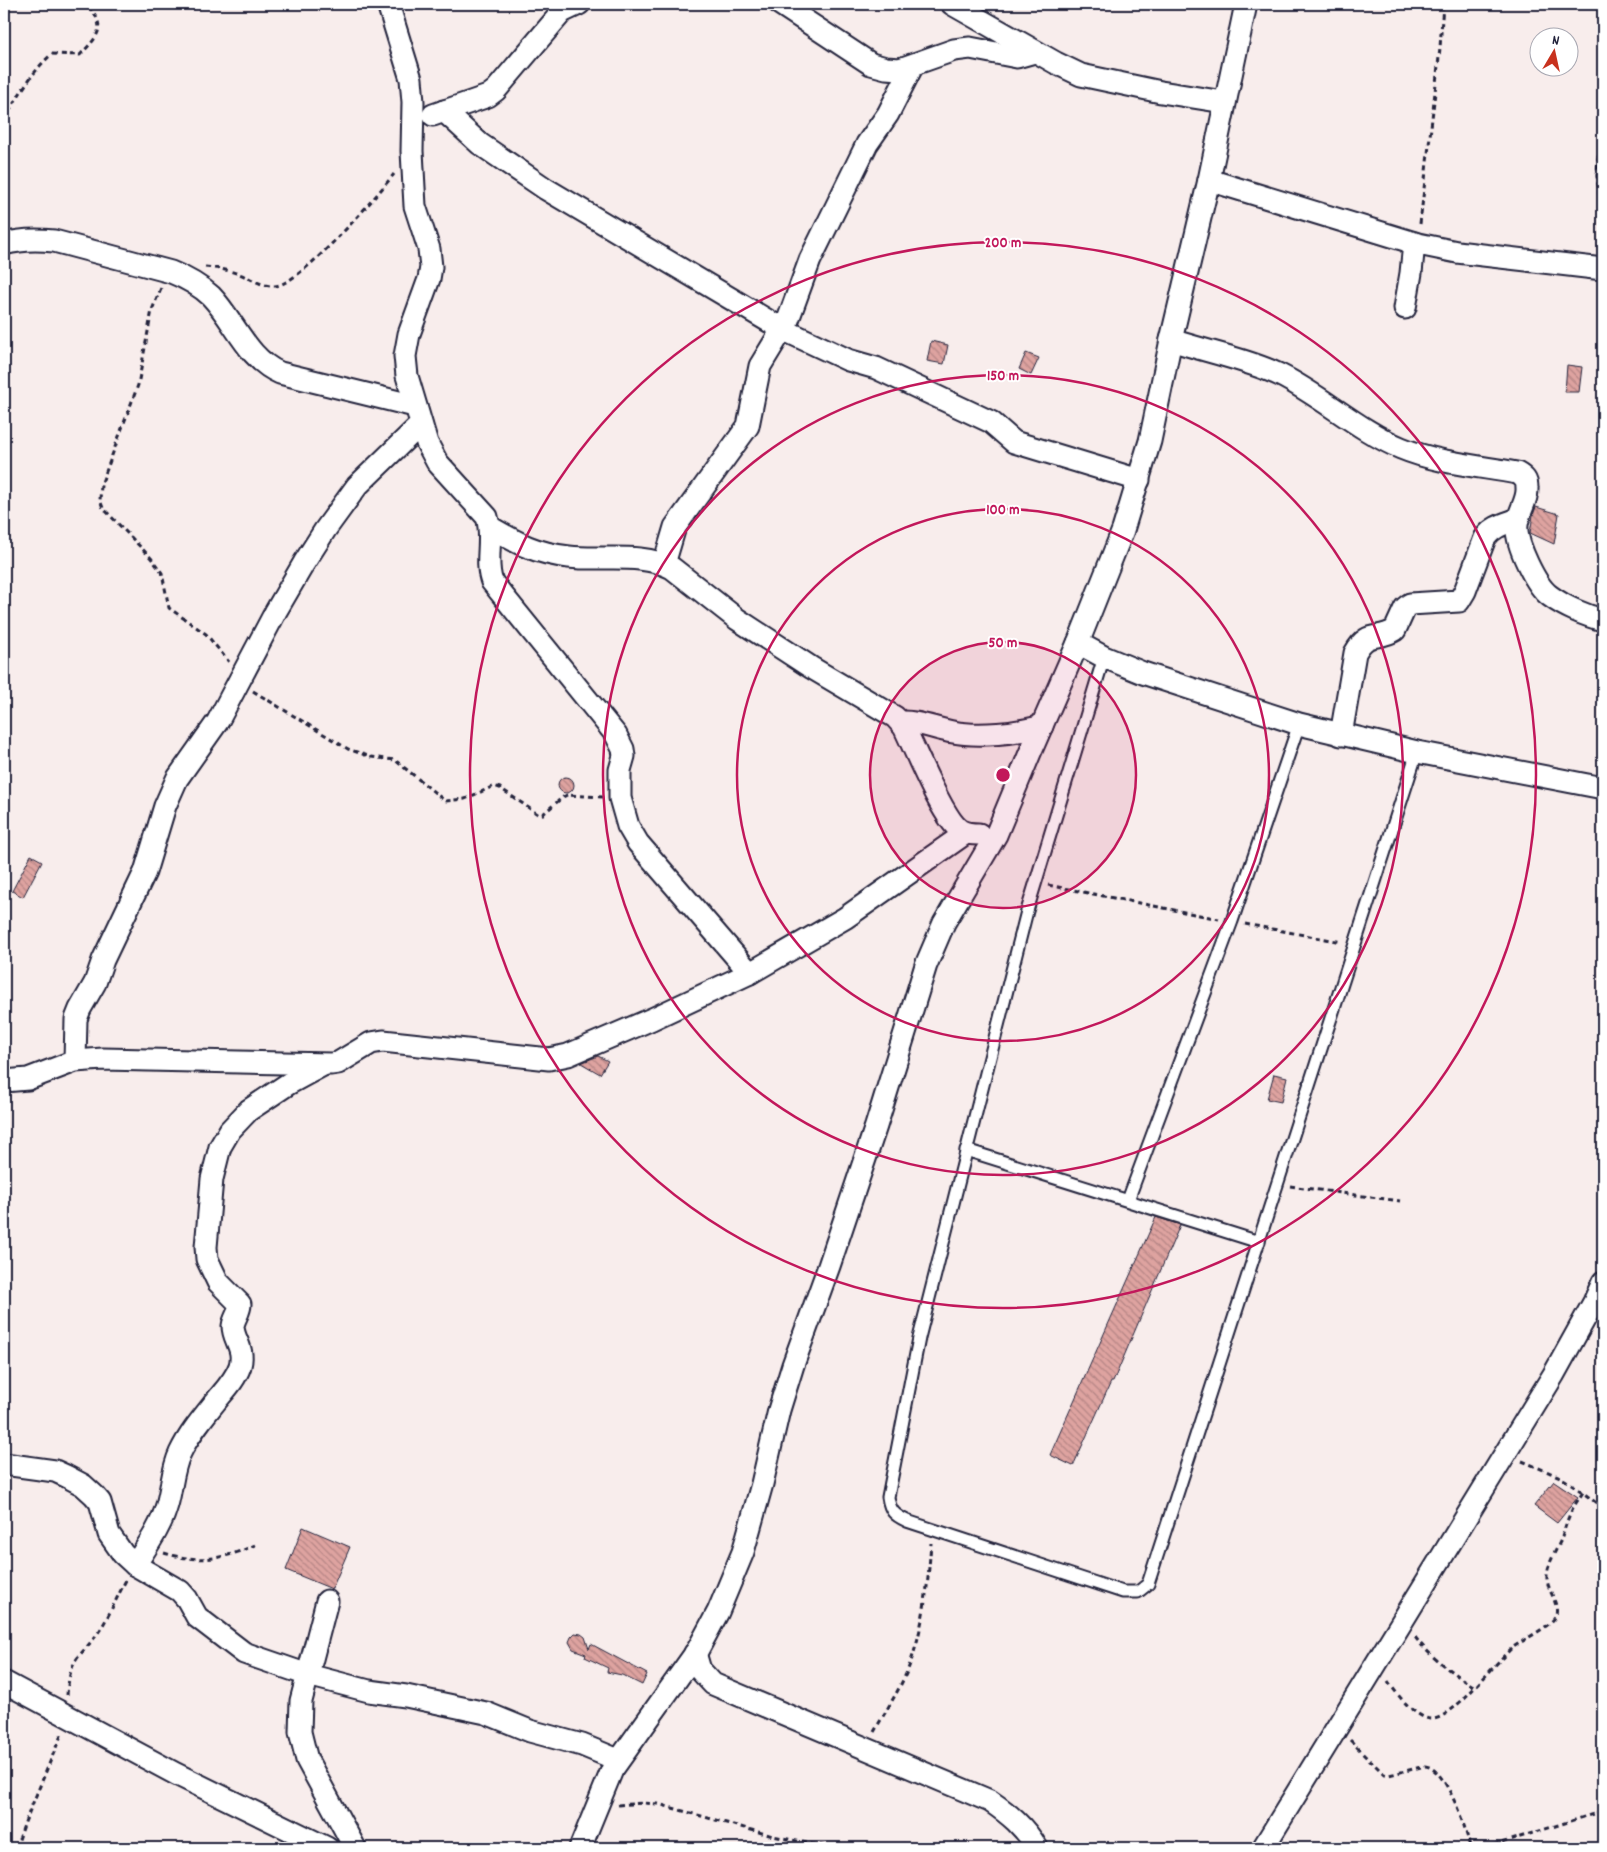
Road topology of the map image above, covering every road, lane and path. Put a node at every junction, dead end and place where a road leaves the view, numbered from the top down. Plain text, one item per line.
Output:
1 (87, 4) edge
2 (388, 4) edge
3 (579, 4) edge
4 (780, 4) edge
5 (952, 4) edge
6 (1246, 4) edge
7 (1443, 4) edge
8 (1035, 52) junction
9 (913, 65) junction
10 (1224, 102) junction
11 (444, 111) junction
12 (4, 119) edge
13 (414, 122) junction
14 (1603, 138) edge
15 (412, 151) junction
16 (1209, 180) junction
17 (1603, 222) edge
18 (1416, 243) junction
19 (4, 244) edge
20 (1603, 269) edge
21 (171, 272) junction
22 (1405, 308) dead end
23 (782, 330) junction
24 (1171, 340) junction
25 (418, 415) junction
26 (1139, 480) junction
27 (1518, 519) junction
28 (490, 527) junction
29 (664, 564) junction
30 (1603, 620) edge
31 (1078, 643) junction
32 (1104, 657) junction
33 (239, 679) junction
34 (900, 722) junction
35 (1298, 724) junction
36 (1042, 726) junction
37 (1341, 735) junction
38 (1417, 752) junction
39 (1603, 788) edge
40 (620, 798) junction
41 (966, 833) junction
42 (996, 835) junction
43 (1036, 882) junction
44 (1232, 921) junction
45 (1355, 944) junction
46 (750, 973) junction
47 (75, 1061) junction
48 (323, 1065) junction
49 (4, 1081) edge
50 (966, 1150) junction
51 (1277, 1184) junction
52 (1128, 1200) junction
53 (1400, 1200) dead end
54 (1258, 1242) junction
55 (1603, 1282) edge
56 (1505, 1454) junction
57 (4, 1464) edge
58 (1583, 1492) junction
59 (1603, 1508) edge
60 (932, 1529) junction
61 (255, 1545) dead end
62 (147, 1546) junction
63 (135, 1565) junction
64 (327, 1601) dead end
65 (1403, 1620) junction
66 (695, 1653) junction
67 (1377, 1662) junction
68 (308, 1675) junction
69 (4, 1682) edge
70 (1474, 1687) junction
71 (66, 1715) junction
72 (1337, 1727) junction
73 (864, 1748) junction
74 (618, 1760) junction
75 (597, 1805) junction
76 (1603, 1811) edge
77 (16, 1848) edge
78 (327, 1848) edge
79 (355, 1848) edge
80 (580, 1848) edge
81 (842, 1848) edge
82 (952, 1848) edge
83 (1037, 1848) edge
84 (1263, 1848) edge
85 (1470, 1848) edge
86 (1485, 1848) edge

1 - 12 path
2 - 13 street
3 - 11 street
4 - 9 street
5 - 8 street
6 - 10 street
7 - 18 path
8 - 9 street
8 - 10 street
9 - 23 street
10 - 16 street
11 - 13 street
11 - 23 street
13 - 15 street
14 - 17 path
15 - 21 path
15 - 25 street
16 - 18 street
16 - 24 street
18 - 20 street
18 - 22 street
19 - 21 street
21 - 25 street
21 - 33 path
23 - 26 street
23 - 29 street
24 - 26 street
24 - 27 street
25 - 28 street
25 - 33 street
26 - 31 street
27 - 30 street
27 - 37 street
28 - 29 street
28 - 40 street
29 - 34 street
31 - 32 street
31 - 36 street
32 - 35 street
32 - 43 lane
33 - 40 path
33 - 47 street
34 - 36 street
34 - 41 street
35 - 37 street
35 - 44 lane
36 - 42 street
37 - 38 street
38 - 39 street
38 - 45 lane
40 - 46 street
41 - 42 street
41 - 46 street
42 - 66 street
43 - 44 path
43 - 50 lane
44 - 45 path
44 - 52 lane
45 - 51 lane
46 - 48 street
47 - 48 street
47 - 49 street
48 - 62 street
50 - 52 lane
50 - 60 lane
51 - 53 path
51 - 54 lane
52 - 54 lane
54 - 60 lane
55 - 56 street
56 - 58 path
56 - 65 street
57 - 63 street
58 - 59 path
58 - 70 path
60 - 73 path
61 - 62 path
62 - 63 street
63 - 68 street
63 - 71 path
64 - 68 street
65 - 67 street
65 - 70 path
66 - 73 street
66 - 74 street
67 - 70 path
67 - 72 street
68 - 74 street
68 - 79 street
69 - 71 street
71 - 77 path
71 - 78 street
72 - 84 street
72 - 85 path
73 - 83 street
74 - 75 street
75 - 80 street
75 - 81 path
76 - 86 path
81 - 82 path

